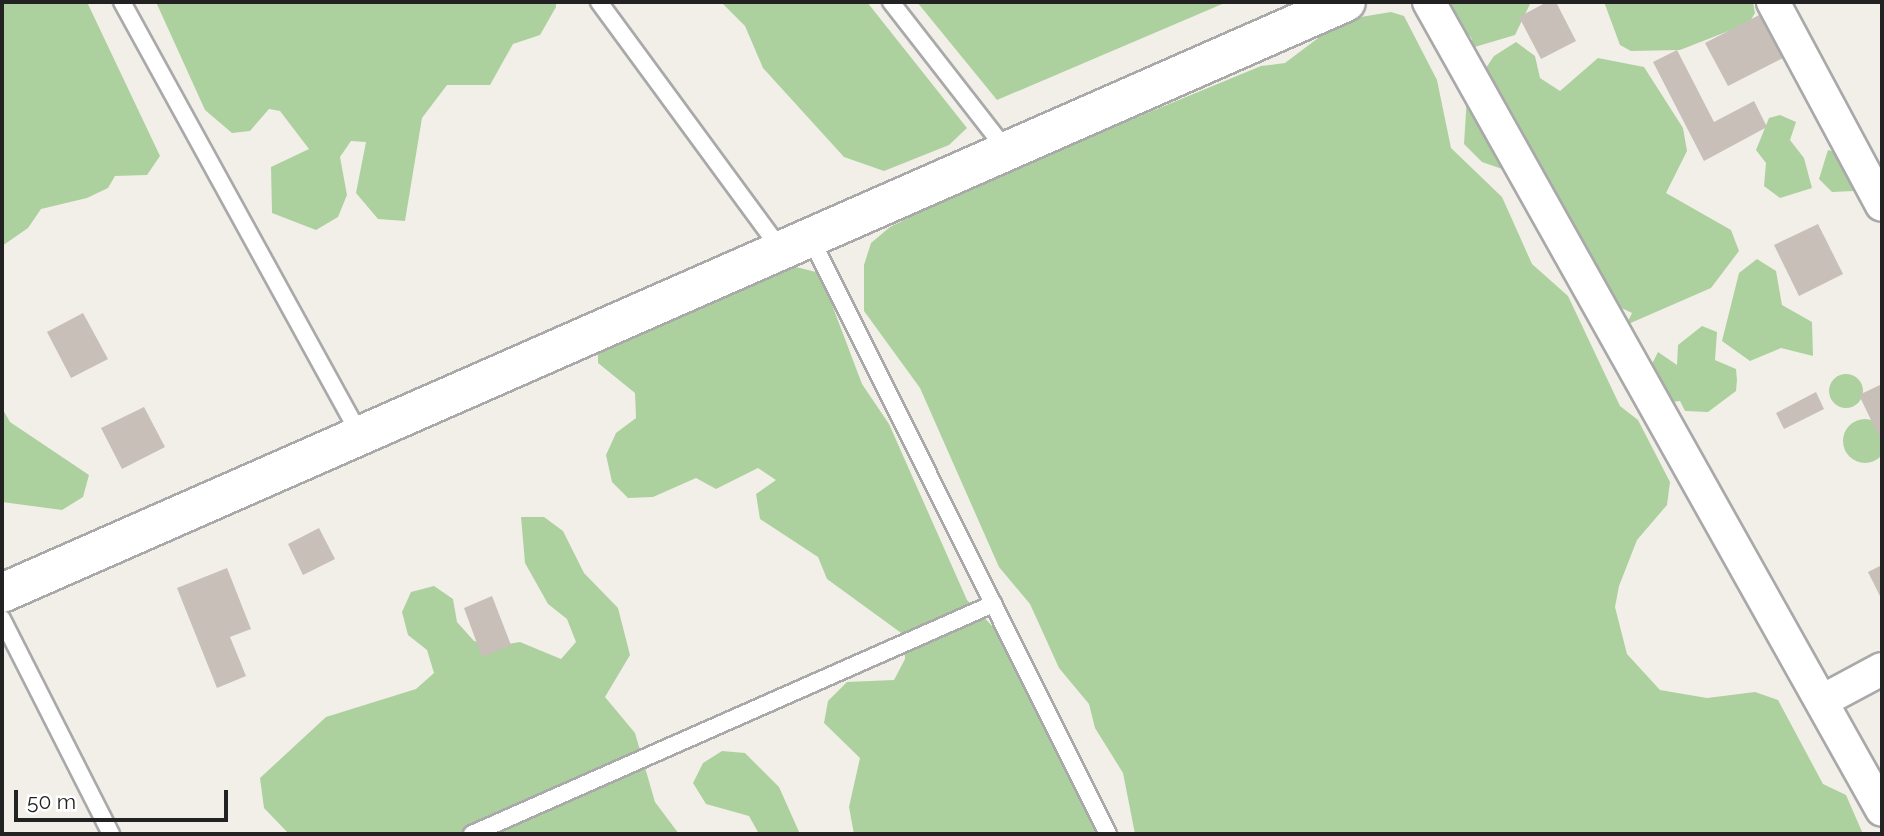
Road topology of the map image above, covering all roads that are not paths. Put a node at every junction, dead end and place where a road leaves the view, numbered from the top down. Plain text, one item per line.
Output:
1 (122, 2) edge
2 (598, 2) edge
3 (891, 2) edge
4 (1346, 2) edge
5 (1429, 2) edge
6 (1773, 2) edge
7 (1007, 150) junction
8 (1882, 205) edge
9 (796, 244) junction
10 (360, 435) junction
11 (2, 593) edge
12 (993, 604) junction
13 (2, 619) edge
14 (1882, 669) edge
15 (1822, 701) junction
16 (1882, 810) edge
17 (111, 834) edge
18 (472, 834) edge
19 (1108, 834) edge

1 - 10 lane
2 - 9 lane
3 - 7 lane
4 - 7 street
5 - 15 street
6 - 8 street
7 - 9 street
9 - 10 street
9 - 12 lane
10 - 11 street
12 - 18 lane
12 - 19 lane
13 - 17 lane
14 - 15 street
15 - 16 street

